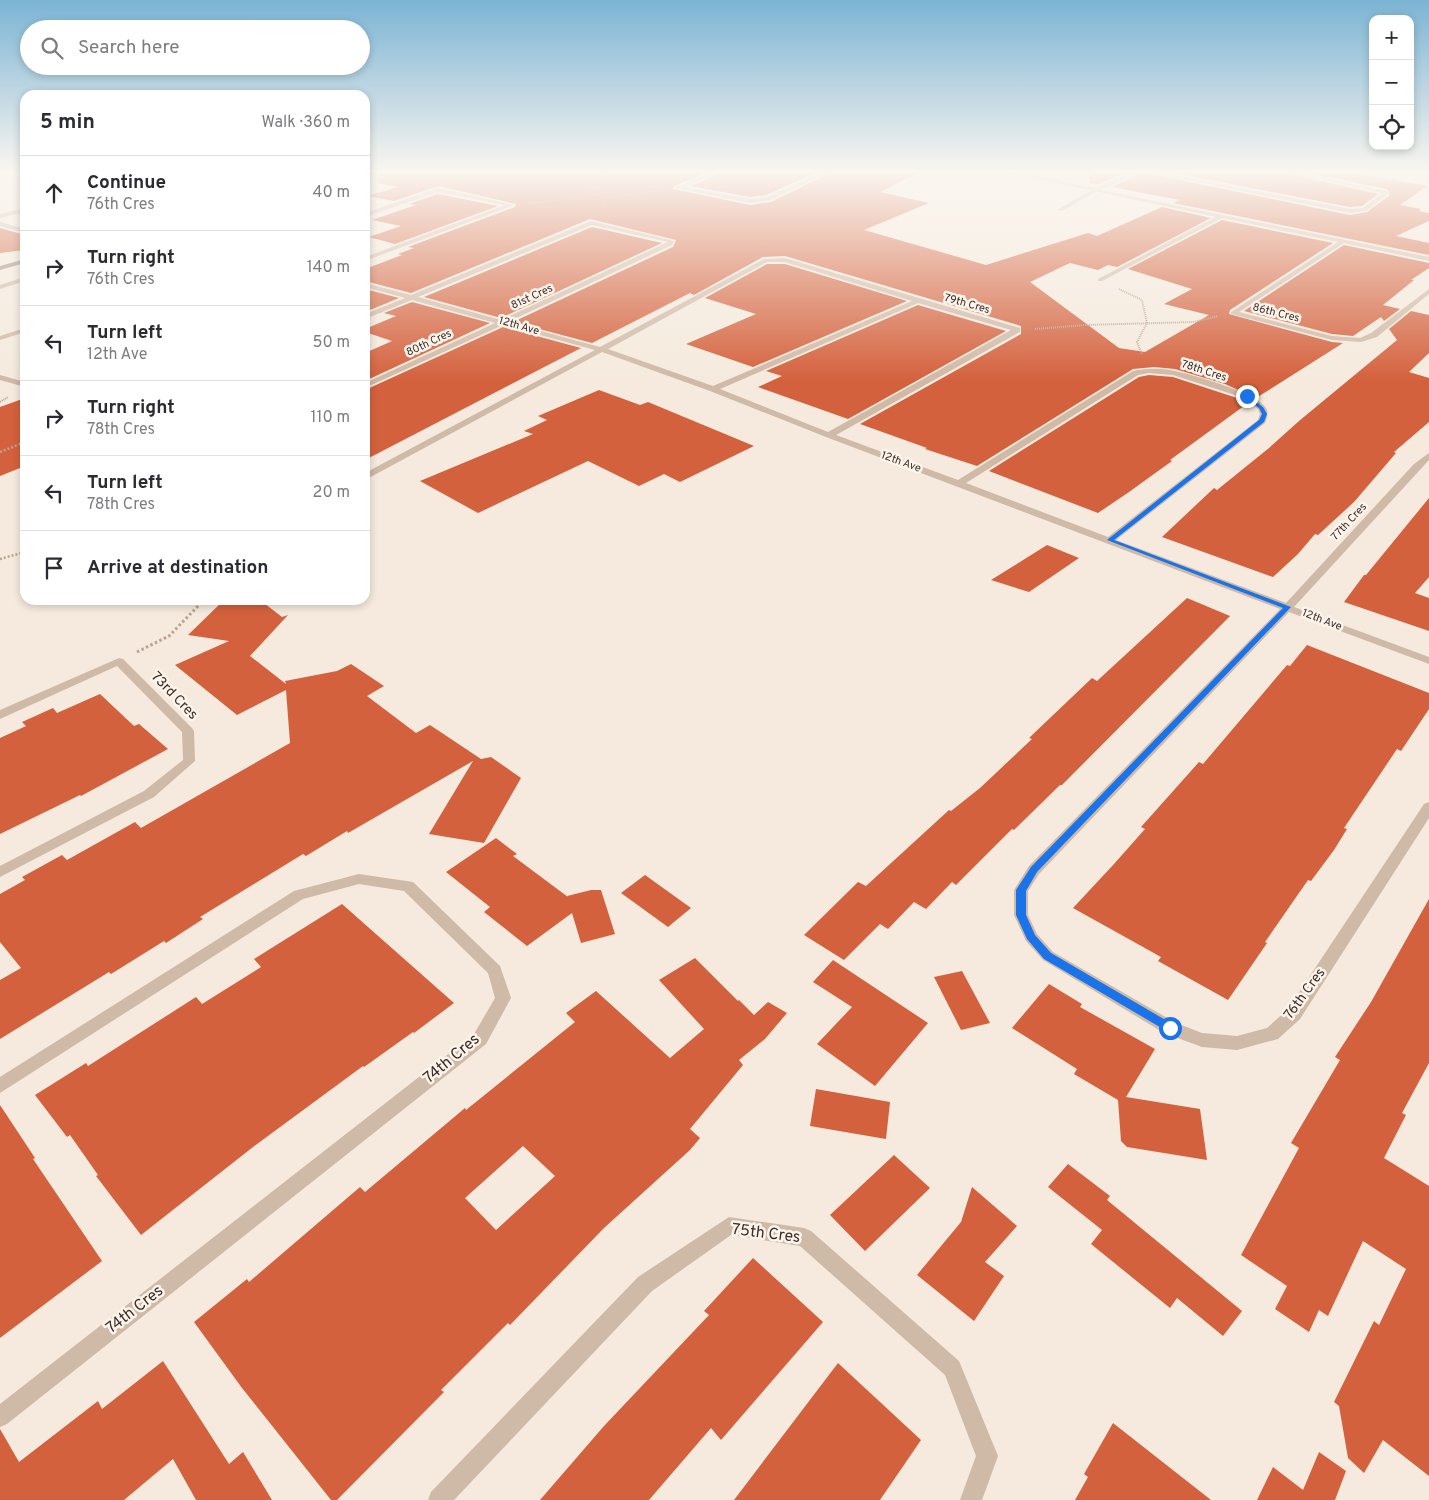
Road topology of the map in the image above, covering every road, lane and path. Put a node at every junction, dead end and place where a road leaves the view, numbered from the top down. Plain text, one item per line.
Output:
1 (414, 241) edge
2 (548, 241) edge
3 (671, 241) edge
4 (1174, 241) edge
5 (1344, 241) joint
6 (370, 257) edge
7 (1429, 259) edge
8 (20, 262) edge
9 (0, 268) edge
10 (1100, 280) joint
11 (20, 281) edge
12 (370, 286) edge
13 (0, 287) edge
14 (1429, 291) edge
15 (412, 298) junction
16 (918, 301) junction
17 (1233, 313) junction
18 (370, 315) edge
19 (503, 321) junction
20 (1147, 323) junction
21 (1017, 330) junction
22 (20, 332) edge
23 (0, 338) edge
24 (604, 350) junction
25 (1149, 371) junction
26 (0, 377) edge
27 (20, 384) edge
28 (370, 384) edge
29 (713, 389) junction
30 (829, 435) junction
31 (20, 444) edge
32 (0, 452) edge
33 (1429, 456) edge
34 (370, 475) edge
35 (960, 483) junction
36 (1110, 540) junction
37 (20, 553) edge
38 (0, 559) edge
39 (198, 605) edge
40 (1288, 607) junction
41 (119, 660) junction
42 (1429, 662) edge
43 (0, 714) edge
44 (1429, 807) edge
45 (0, 872) edge
46 (0, 1086) edge
47 (0, 1417) edge
48 (439, 1500) edge
49 (971, 1500) edge

1 - 6 street
2 - 15 street
3 - 19 street, 81st Cres
4 - 10 street
5 - 7 street
5 - 17 street, 86th Cres
8 - 9 street
10 - 20 path
11 - 13 street
12 - 15 street, 12th Ave
14 - 17 street, 86th Cres
15 - 18 street
15 - 19 street, 12th Ave
16 - 21 street, 79th Cres
16 - 24 street, 79th Cres
16 - 29 street
17 - 20 path
19 - 24 street, 12th Ave
19 - 28 street, 80th Cres
20 - 21 path
20 - 25 path
21 - 30 street
22 - 23 street
24 - 29 street, 12th Ave
24 - 34 street, 79th Cres
25 - 35 street, 78th Cres
25 - 36 street, 78th Cres
26 - 27 street
29 - 30 street, 12th Ave
30 - 35 street, 12th Ave
31 - 32 path
33 - 40 street, 77th Cres
35 - 36 street, 12th Ave
36 - 40 street, 12th Ave
37 - 38 path
39 - 41 path
40 - 42 street, 12th Ave
40 - 44 street, 76th Cres
41 - 43 street
41 - 45 street, 73rd Cres
46 - 47 street, 74th Cres
48 - 49 street, 75th Cres

